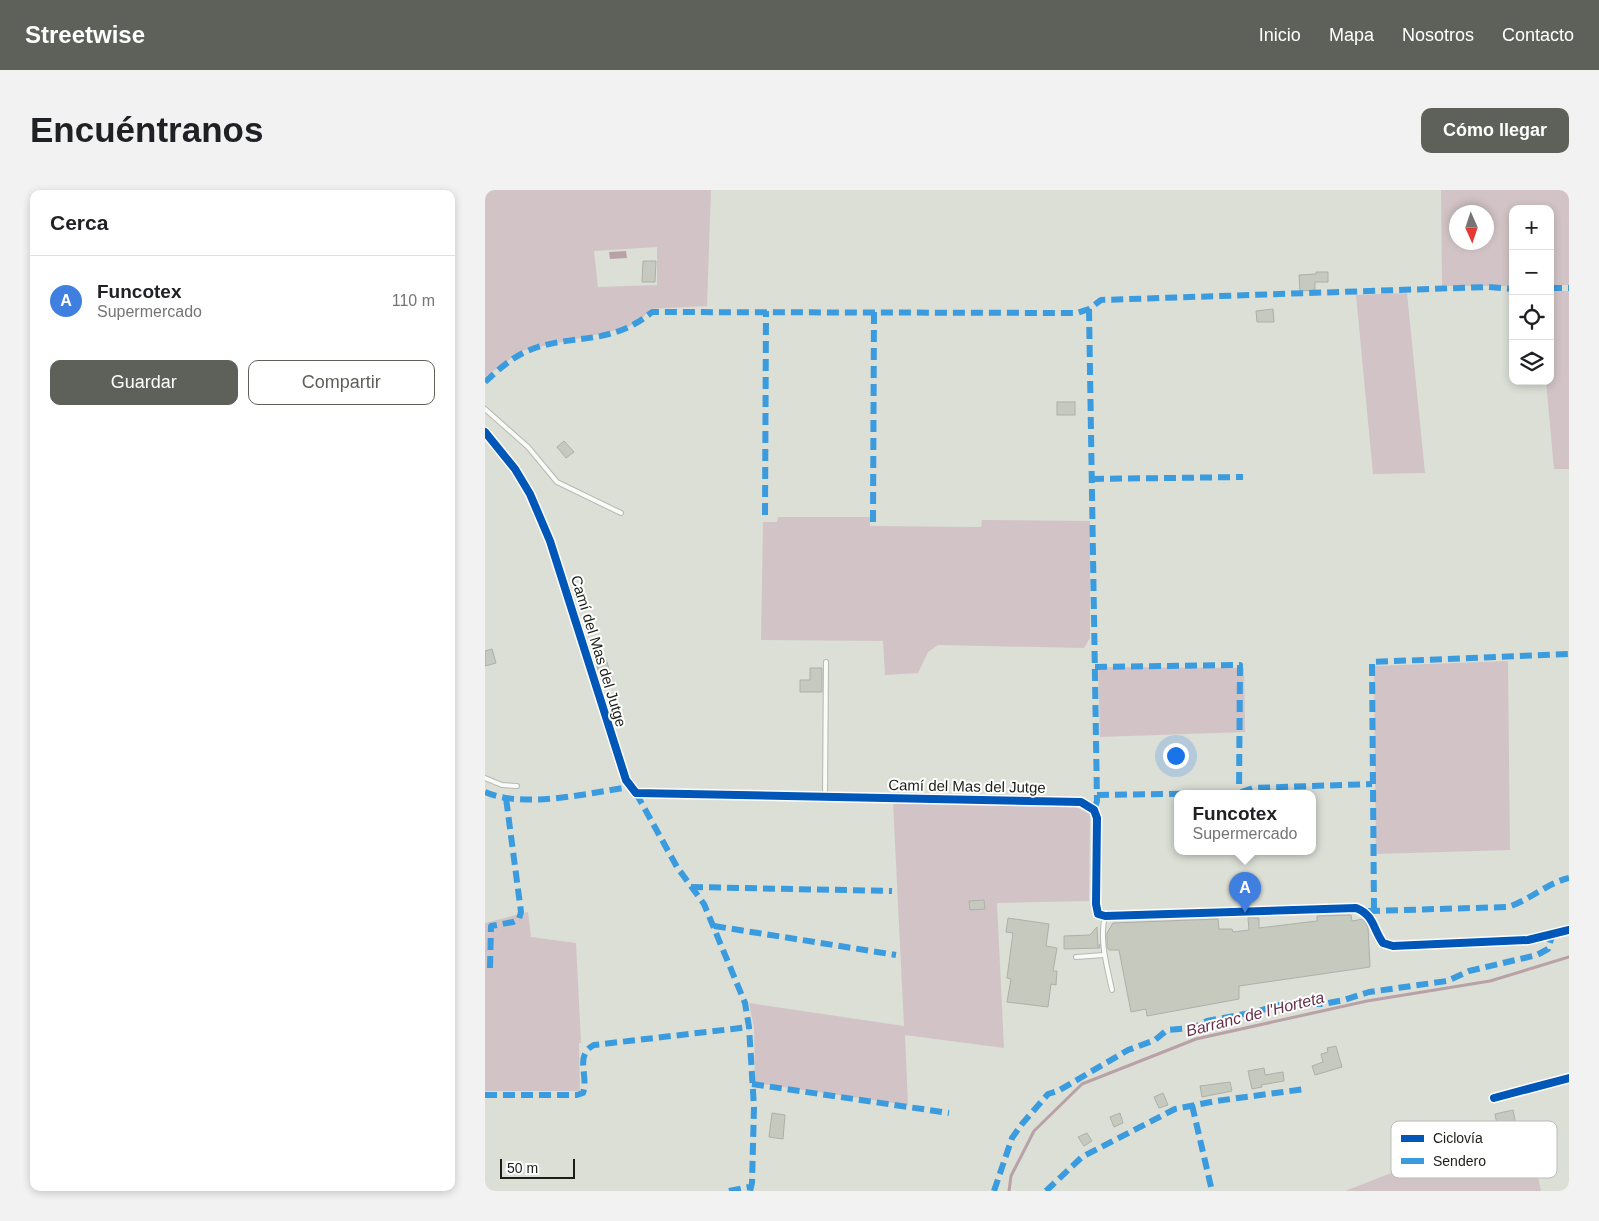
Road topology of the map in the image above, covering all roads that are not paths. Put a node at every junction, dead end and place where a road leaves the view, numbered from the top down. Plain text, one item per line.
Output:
1 (485, 410) edge
2 (485, 432) edge
3 (621, 513) dead end
4 (826, 662) dead end
5 (485, 778) edge
6 (517, 786) dead end
7 (825, 798) junction
8 (1105, 916) junction
9 (1569, 930) edge
10 (1104, 955) junction
11 (1077, 956) dead end
12 (1112, 990) dead end
13 (1569, 1078) edge
14 (1494, 1098) dead end

1 - 3 lane
2 - 7 street, Camí del Mas del Jutge
4 - 7 lane
5 - 6 lane
7 - 8 street, Camí del Mas del Jutge
8 - 9 street
8 - 10 lane
10 - 11 lane
10 - 12 lane
13 - 14 street

